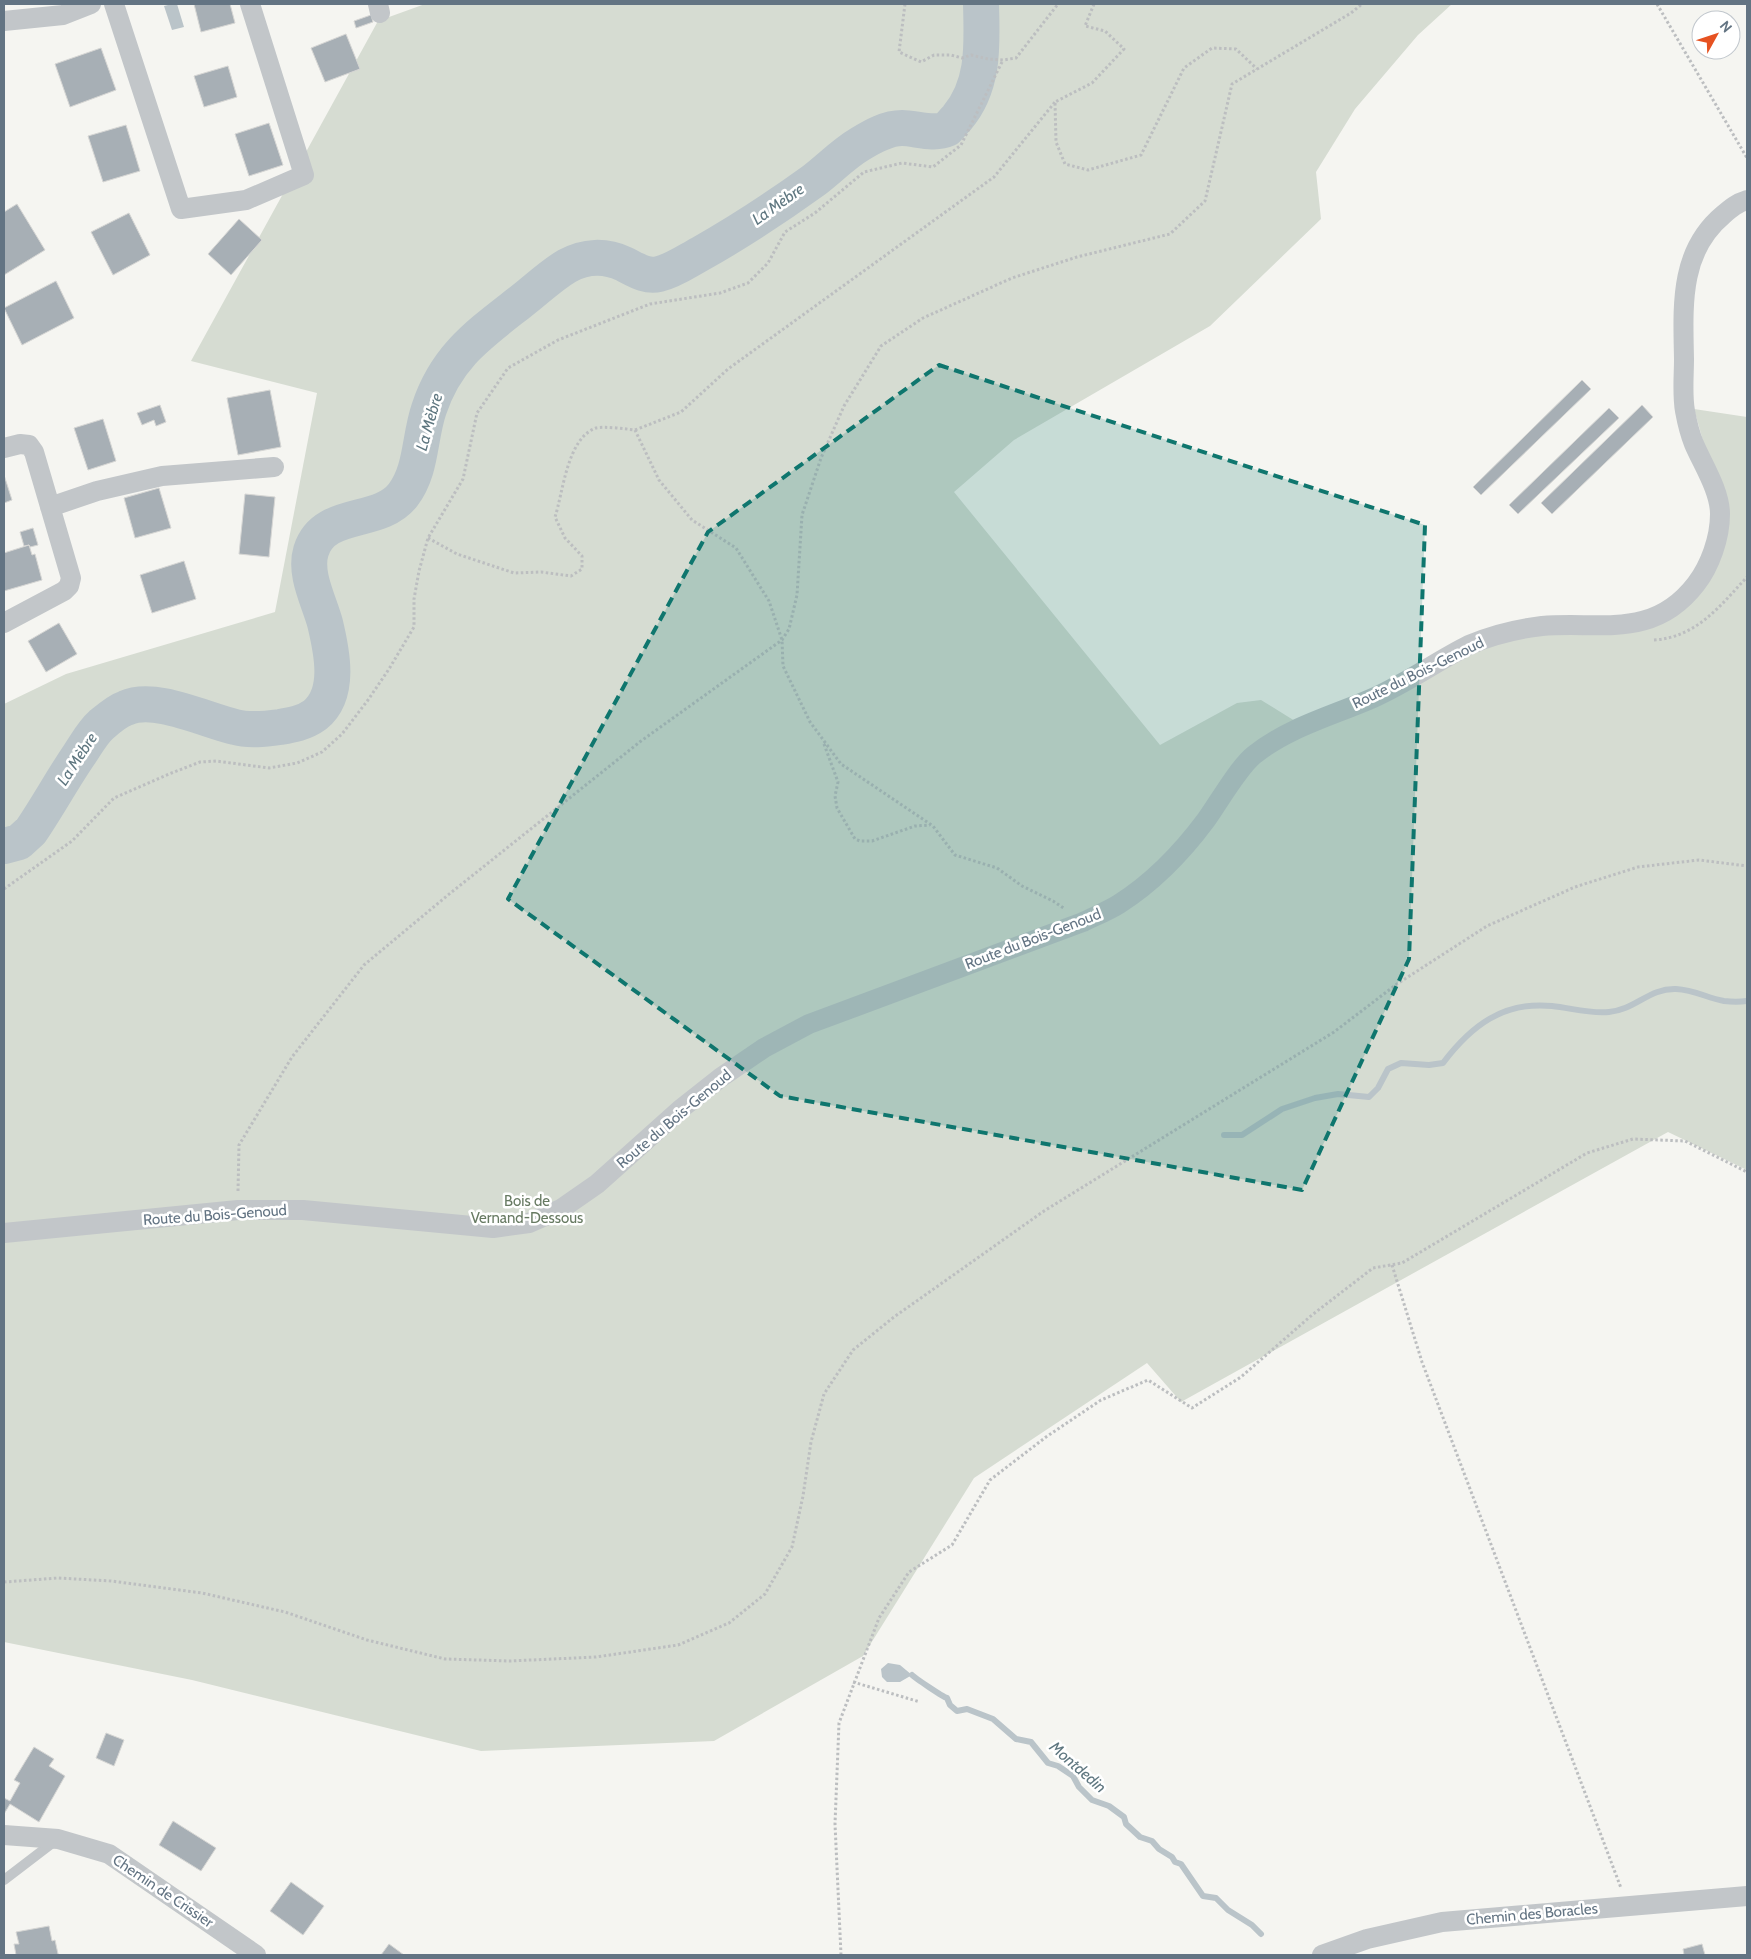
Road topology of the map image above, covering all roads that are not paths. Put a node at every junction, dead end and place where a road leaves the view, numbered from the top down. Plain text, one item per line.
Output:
1 (91, 4) edge
2 (114, 4) edge
3 (250, 4) edge
4 (4, 21) edge
5 (1747, 200) edge
6 (4, 448) edge
7 (274, 467) dead end
8 (50, 507) junction
9 (4, 623) edge
10 (4, 1233) edge
11 (4, 1835) edge
12 (58, 1839) junction
13 (4, 1880) edge
14 (1747, 1896) edge
15 (256, 1955) edge
16 (1322, 1955) edge

1 - 4 street
2 - 3 street
5 - 10 street, Route du Bois-Genoud
6 - 8 street
7 - 8 street
8 - 9 street
11 - 12 street, Chemin de Crissier
12 - 13 lane
12 - 15 street, Chemin de Crissier
14 - 16 street, Chemin des Boracles

